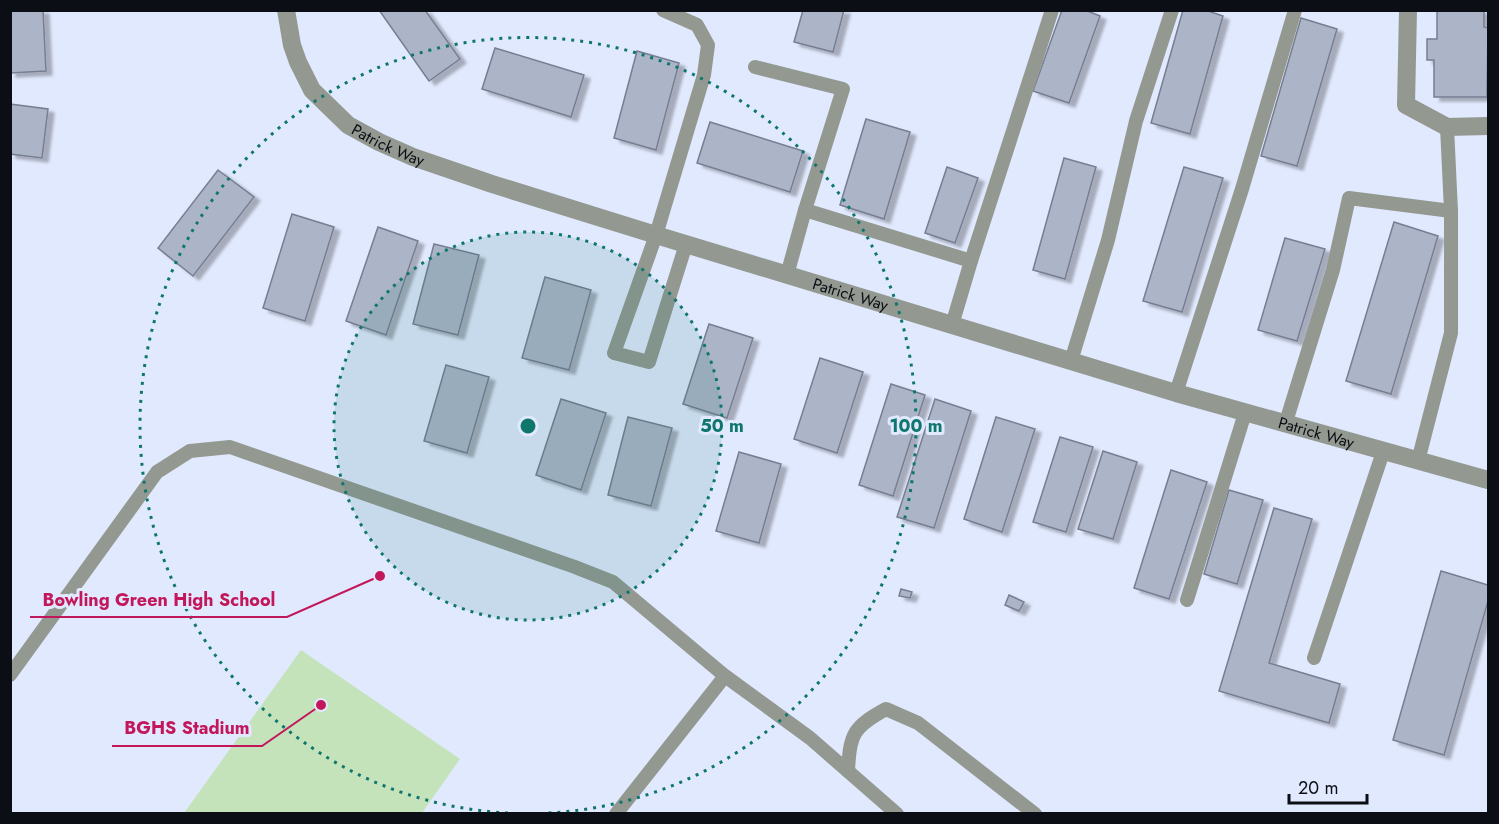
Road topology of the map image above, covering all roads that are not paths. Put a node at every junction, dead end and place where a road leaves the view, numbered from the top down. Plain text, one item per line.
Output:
1 (286, 10) edge
2 (663, 10) edge
3 (1052, 10) edge
4 (1172, 10) edge
5 (1295, 10) edge
6 (1408, 10) edge
7 (755, 67) dead end
8 (1488, 126) edge
9 (1447, 127) junction
10 (805, 210) junction
11 (1450, 211) junction
12 (656, 235) junction
13 (686, 244) junction
14 (971, 261) junction
15 (787, 274) junction
16 (952, 325) junction
17 (1071, 361) junction
18 (1176, 393) junction
19 (1245, 413) junction
20 (1285, 425) junction
21 (1383, 452) junction
22 (1418, 461) junction
23 (1488, 480) edge
24 (1187, 600) dead end
25 (1314, 658) dead end
26 (10, 675) edge
27 (725, 676) junction
28 (848, 771) junction
29 (616, 813) edge
30 (897, 813) edge
31 (1035, 813) edge

1 - 12 street, Patrick Way
2 - 12 lane
3 - 14 lane
4 - 17 lane
5 - 18 lane
6 - 9 street
7 - 10 lane
8 - 9 street
9 - 11 lane
10 - 14 lane
10 - 15 lane
11 - 20 lane
11 - 22 lane
12 - 13 street, Patrick Way
12 - 13 lane
13 - 15 street, Patrick Way
14 - 16 lane
15 - 16 street, Patrick Way
16 - 17 street, Patrick Way
17 - 18 street, Patrick Way
18 - 19 street, Patrick Way
19 - 20 street, Patrick Way
19 - 24 lane
20 - 21 street, Patrick Way
21 - 22 street, Patrick Way
21 - 25 lane
22 - 23 street, Patrick Way
26 - 27 lane
27 - 28 lane
27 - 29 lane
28 - 30 lane
28 - 31 lane

